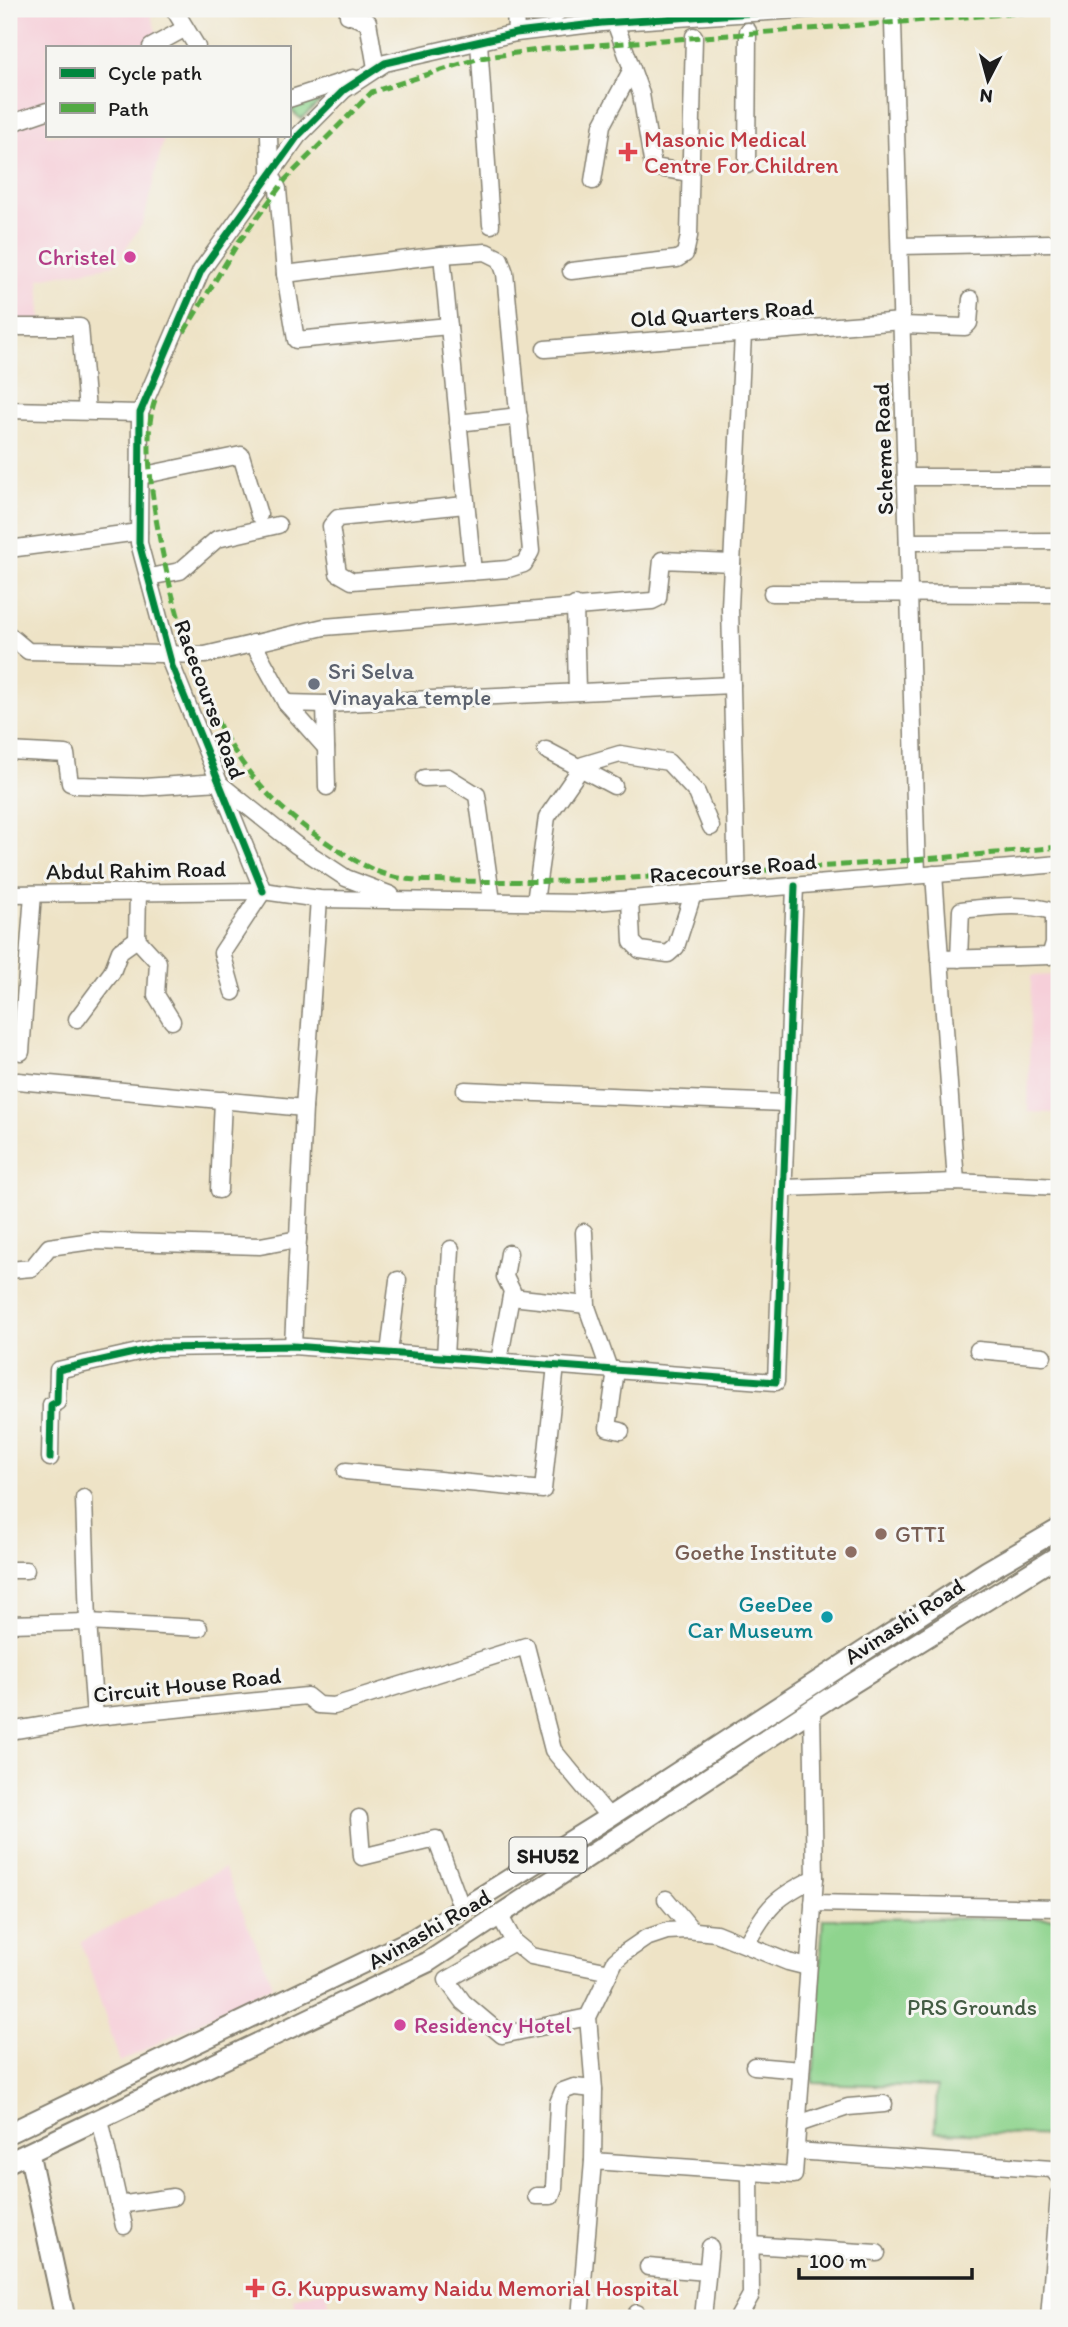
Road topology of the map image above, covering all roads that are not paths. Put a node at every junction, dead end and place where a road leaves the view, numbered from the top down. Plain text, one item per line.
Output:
1 (174, 9) edge
2 (348, 9) edge
3 (813, 9) edge
4 (522, 10) edge
5 (556, 13) dead end
6 (615, 22) junction
7 (893, 22) dead end
8 (184, 29) junction
9 (748, 31) dead end
10 (522, 32) junction
11 (694, 36) dead end
12 (479, 42) junction
13 (153, 46) edge
14 (196, 46) edge
15 (632, 69) junction
16 (370, 71) junction
17 (290, 99) edge
18 (46, 111) edge
19 (9, 124) edge
20 (308, 125) junction
21 (290, 126) edge
22 (269, 136) edge
23 (747, 164) dead end
24 (270, 171) junction
25 (690, 173) junction
26 (593, 181) dead end
27 (491, 225) dead end
28 (1051, 243) dead end
29 (900, 246) junction
30 (442, 255) junction
31 (571, 271) dead end
32 (285, 274) junction
33 (971, 299) dead end
34 (902, 323) junction
35 (449, 326) junction
36 (9, 327) edge
37 (743, 334) junction
38 (545, 349) dead end
39 (9, 410) edge
40 (86, 411) junction
41 (140, 413) junction
42 (519, 416) junction
43 (458, 423) junction
44 (140, 476) junction
45 (906, 477) junction
46 (1059, 477) edge
47 (465, 505) junction
48 (259, 515) dead end
49 (278, 525) dead end
50 (139, 532) junction
51 (1059, 541) edge
52 (908, 542) junction
53 (9, 549) edge
54 (732, 562) junction
55 (473, 572) junction
56 (149, 578) junction
57 (772, 593) dead end
58 (910, 594) junction
59 (1059, 594) edge
60 (575, 606) junction
61 (9, 635) edge
62 (253, 643) junction
63 (168, 652) junction
64 (732, 685) junction
65 (577, 692) junction
66 (286, 703) junction
67 (325, 704) junction
68 (326, 748) junction
69 (546, 750) dead end
70 (9, 751) edge
71 (580, 768) junction
72 (424, 778) dead end
73 (219, 783) junction
74 (614, 786) dead end
75 (327, 787) dead end
76 (711, 827) dead end
77 (1059, 864) edge
78 (934, 874) junction
79 (917, 875) junction
80 (795, 886) junction
81 (737, 890) junction
82 (263, 891) junction
83 (138, 892) junction
84 (9, 894) edge
85 (33, 894) junction
86 (693, 894) junction
87 (319, 899) junction
88 (400, 899) junction
89 (630, 899) junction
90 (492, 901) junction
91 (535, 902) junction
92 (137, 939) junction
93 (940, 959) junction
94 (959, 959) junction
95 (233, 992) dead end
96 (77, 1019) dead end
97 (172, 1021) dead end
98 (21, 1052) dead end
99 (18, 1081) dead end
100 (466, 1090) dead end
101 (223, 1100) junction
102 (785, 1103) junction
103 (304, 1108) junction
104 (956, 1182) junction
105 (1059, 1187) edge
106 (783, 1188) junction
107 (219, 1190) dead end
108 (584, 1232) dead end
109 (298, 1239) junction
110 (451, 1249) dead end
111 (509, 1253) dead end
112 (9, 1270) edge
113 (398, 1280) dead end
114 (511, 1297) junction
115 (587, 1305) junction
116 (293, 1346) junction
117 (978, 1350) dead end
118 (389, 1353) junction
119 (1043, 1356) dead end
120 (445, 1357) junction
121 (499, 1361) junction
122 (556, 1366) junction
123 (612, 1370) junction
124 (621, 1431) dead end
125 (50, 1458) dead end
126 (346, 1471) dead end
127 (84, 1498) dead end
128 (1059, 1529) edge
129 (1059, 1555) edge
130 (9, 1570) edge
131 (26, 1570) dead end
132 (88, 1622) junction
133 (9, 1624) edge
134 (199, 1628) dead end
135 (812, 1710) junction
136 (95, 1717) junction
137 (9, 1731) edge
138 (609, 1817) junction
139 (359, 1818) dead end
140 (814, 1878) junction
141 (666, 1899) dead end
142 (813, 1903) junction
143 (1059, 1908) edge
144 (461, 1909) junction
145 (500, 1916) junction
146 (692, 1930) junction
147 (514, 1941) junction
148 (746, 1944) junction
149 (808, 1967) junction
150 (610, 1972) junction
151 (588, 2017) junction
152 (754, 2066) dead end
153 (801, 2070) junction
154 (594, 2089) junction
155 (884, 2104) dead end
156 (100, 2119) junction
157 (797, 2124) junction
158 (9, 2133) edge
159 (796, 2151) junction
160 (29, 2153) junction
161 (593, 2161) junction
162 (9, 2162) edge
163 (750, 2172) junction
164 (1058, 2173) edge
165 (1059, 2194) edge
166 (536, 2196) dead end
167 (173, 2197) dead end
168 (119, 2205) junction
169 (124, 2226) dead end
170 (751, 2245) junction
171 (710, 2247) dead end
172 (877, 2253) dead end
173 (1056, 2264) edge
174 (648, 2267) dead end
175 (707, 2272) junction
176 (65, 2318) edge
177 (580, 2318) edge
178 (703, 2318) edge
179 (738, 2318) edge
180 (1049, 2318) edge

1 - 8 street
2 - 16 street
3 - 6 street, Racecourse Road
4 - 5 street
4 - 10 street
6 - 10 street, Racecourse Road
6 - 15 street
7 - 29 street, Scheme Road
8 - 13 street
8 - 14 street
9 - 23 street
10 - 12 street, Racecourse Road
11 - 25 street
12 - 16 street, Racecourse Road
12 - 27 street
15 - 25 street
15 - 26 street
16 - 17 street
16 - 20 street, Racecourse Road
18 - 19 street
20 - 21 street
20 - 24 street, Racecourse Road
22 - 24 street
24 - 32 street
24 - 41 street, Racecourse Road
25 - 31 street
28 - 29 street
29 - 34 street, Scheme Road
30 - 32 street
30 - 35 street
30 - 42 street
32 - 35 street
33 - 34 street, Old Quarters Road
34 - 37 street, Old Quarters Road
34 - 45 street, Scheme Road
35 - 43 street
36 - 40 street
37 - 38 street, Old Quarters Road
37 - 54 street
39 - 40 street
40 - 41 street
41 - 44 street, Racecourse Road
42 - 43 street
42 - 55 street
43 - 47 street
44 - 48 street
44 - 50 street, Racecourse Road
45 - 46 street
45 - 52 street, Scheme Road
47 - 55 street
47 - 55 street
49 - 56 street
50 - 53 street
50 - 56 street, Racecourse Road
51 - 52 street
52 - 58 street, Scheme Road
54 - 60 street
54 - 64 street
56 - 63 street, Racecourse Road
57 - 58 street
58 - 59 street
58 - 79 street, Scheme Road
60 - 62 street
60 - 65 street
61 - 63 street
62 - 63 street
62 - 66 street
63 - 73 street, Racecourse Road
64 - 65 street
64 - 81 street
65 - 67 street
66 - 67 street
66 - 68 street
67 - 68 street
68 - 75 street
69 - 71 street
70 - 73 street
71 - 74 street
71 - 76 street
71 - 91 street
72 - 90 street
73 - 82 street, Racecourse Road
73 - 88 street
77 - 78 street, Racecourse Road
78 - 79 street, Racecourse Road
78 - 93 street
79 - 80 street, Racecourse Road
80 - 81 street, Racecourse Road
80 - 102 street
81 - 86 street, Racecourse Road
82 - 83 street, Abdul Rahim Road
82 - 87 street, Racecourse Road
82 - 95 street
83 - 85 street, Abdul Rahim Road
83 - 92 street
84 - 85 street, Abdul Rahim Road
85 - 98 street
86 - 89 street, Racecourse Road
86 - 89 street
87 - 88 street, Racecourse Road
87 - 103 street
88 - 90 street, Racecourse Road
89 - 91 street, Racecourse Road
90 - 91 street, Racecourse Road
92 - 96 street
92 - 97 street
93 - 94 street
93 - 104 street
94 - 94 street
99 - 101 street
100 - 102 street
101 - 103 street
101 - 107 street
102 - 106 street
103 - 109 street
104 - 105 street
104 - 106 street
106 - 123 street
108 - 115 street
109 - 112 street
109 - 116 street
110 - 120 street
111 - 114 street
113 - 118 street
114 - 115 street
114 - 121 street
115 - 123 street
116 - 118 street
116 - 125 street
117 - 119 street
118 - 120 street
120 - 121 street
121 - 122 street
122 - 123 street
122 - 126 street
123 - 124 street
127 - 132 street
128 - 138 main road, Avinashi Road / SHU52
129 - 135 main road, Avinashi Road / SHU52
130 - 131 street
132 - 133 street
132 - 134 street
132 - 136 street
135 - 140 street
135 - 145 main road, Avinashi Road / SHU52
136 - 137 street, Circuit House Road
136 - 138 street, Circuit House Road
138 - 144 main road, Avinashi Road / SHU52
139 - 144 street
140 - 142 street
140 - 148 street
141 - 146 street
142 - 143 street
142 - 149 street
144 - 158 main road, Avinashi Road / SHU52
145 - 147 street
145 - 156 main road, Avinashi Road / SHU52
146 - 148 street
146 - 150 street
147 - 150 street
147 - 151 street
148 - 149 street
149 - 153 street
150 - 151 street
151 - 154 street
152 - 153 street
153 - 157 street
154 - 161 street
154 - 166 street
155 - 157 street
156 - 160 main road, Avinashi Road / SHU52
156 - 168 street
157 - 159 street
159 - 163 street
159 - 164 street
160 - 162 main road, Avinashi Road / SHU52
160 - 176 main road
161 - 163 street
161 - 177 street
163 - 170 street
165 - 173 street
167 - 168 street
168 - 169 street
170 - 172 street
170 - 179 street
171 - 175 street
173 - 180 street
174 - 175 street
175 - 178 street

